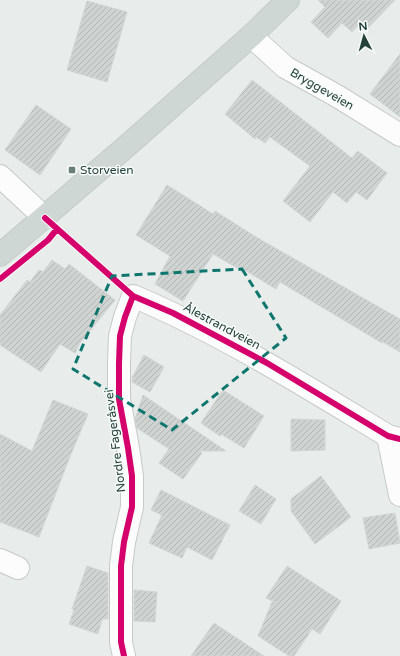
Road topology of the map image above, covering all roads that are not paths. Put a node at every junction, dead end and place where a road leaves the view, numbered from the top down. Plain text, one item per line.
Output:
1 (288, 0) edge
2 (251, 36) junction
3 (400, 135) edge
4 (0, 176) edge
5 (45, 218) junction
6 (0, 255) edge
7 (133, 296) joint
8 (394, 438) edge
9 (400, 495) edge
10 (124, 656) edge

1 - 2 main road
2 - 3 street, Bryggeveien
2 - 5 main road
4 - 5 street
5 - 6 main road
7 - 8 street, Ålestrandveien
7 - 10 street, Nordre Fageråsvei
8 - 9 street

